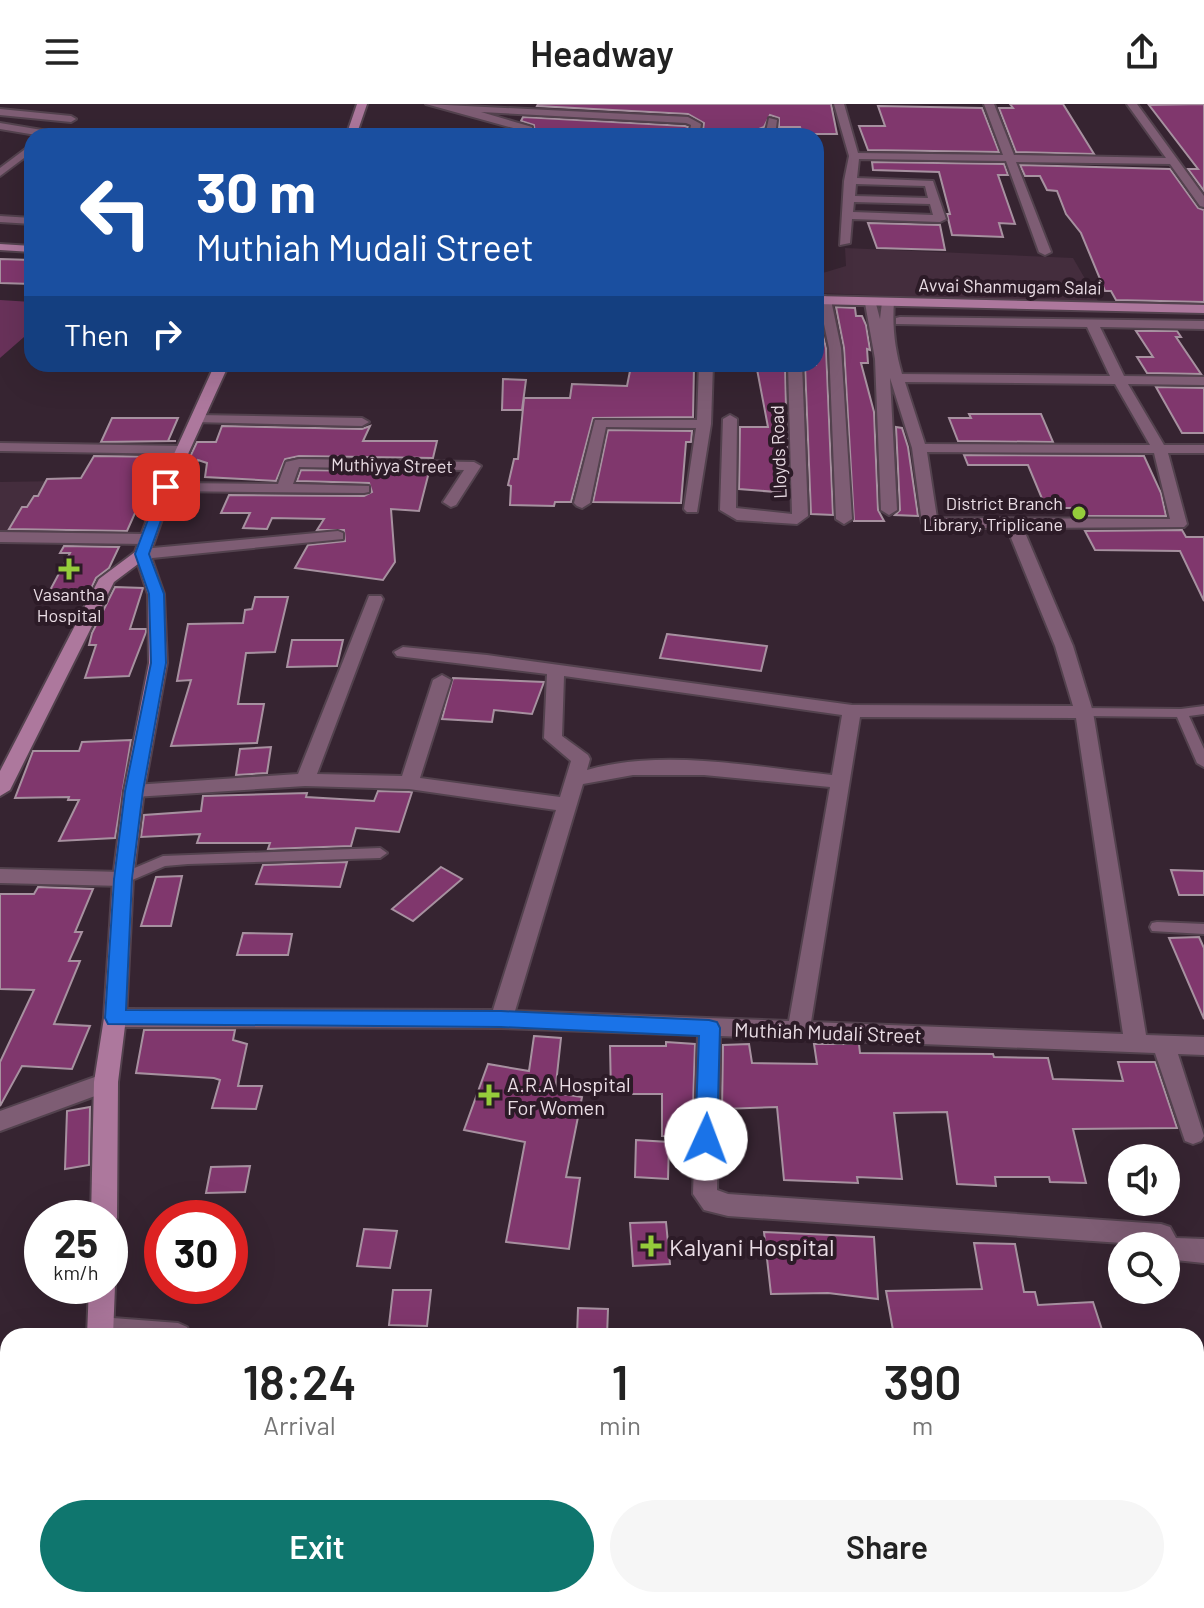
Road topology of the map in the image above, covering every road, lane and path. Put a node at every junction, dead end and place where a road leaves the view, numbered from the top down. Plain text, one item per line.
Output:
1 (362, 104) edge
2 (431, 104) edge
3 (839, 104) edge
4 (989, 104) edge
5 (1132, 104) edge
6 (456, 108) junction
7 (0, 112) edge
8 (71, 119) dead end
9 (772, 120) dead end
10 (0, 126) edge
11 (354, 128) edge
12 (526, 128) edge
13 (695, 128) edge
14 (771, 128) edge
15 (24, 131) edge
16 (24, 154) edge
17 (854, 156) junction
18 (1011, 157) junction
19 (1172, 161) junction
20 (0, 173) edge
21 (849, 181) junction
22 (848, 199) junction
23 (935, 201) junction
24 (1204, 204) edge
25 (846, 215) junction
26 (0, 219) edge
27 (24, 220) edge
28 (844, 243) dead end
29 (0, 247) edge
30 (24, 248) edge
31 (1045, 252) dead end
32 (824, 300) edge
33 (888, 302) junction
34 (871, 303) junction
35 (1200, 309) edge
36 (824, 313) edge
37 (900, 321) dead end
38 (1092, 324) junction
39 (1204, 324) edge
40 (219, 372) edge
41 (706, 372) edge
42 (795, 372) edge
43 (896, 378) junction
44 (1120, 380) junction
45 (1204, 381) edge
46 (198, 419) junction
47 (730, 419) dead end
48 (362, 422) dead end
49 (704, 424) junction
50 (0, 447) edge
51 (919, 448) junction
52 (1160, 449) junction
53 (1204, 449) edge
54 (183, 450) junction
55 (166, 487) junction
56 (284, 488) junction
57 (364, 489) dead end
58 (451, 502) dead end
59 (582, 503) dead end
60 (692, 509) dead end
61 (889, 510) dead end
62 (844, 519) dead end
63 (1013, 523) junction
64 (338, 536) dead end
65 (0, 537) edge
66 (144, 546) junction
67 (375, 599) dead end
68 (403, 652) dead end
69 (556, 670) junction
70 (442, 680) dead end
71 (1204, 710) edge
72 (852, 711) junction
73 (1084, 712) junction
74 (1181, 713) junction
75 (1204, 763) edge
76 (305, 780) junction
77 (575, 780) junction
78 (840, 782) junction
79 (409, 783) junction
80 (0, 790) edge
81 (134, 791) junction
82 (567, 805) junction
83 (380, 853) dead end
84 (0, 876) edge
85 (123, 879) junction
86 (1157, 927) dead end
87 (1204, 929) edge
88 (115, 1018) junction
89 (501, 1019) junction
90 (709, 1028) junction
91 (798, 1031) junction
92 (1136, 1043) junction
93 (1164, 1045) junction
94 (1204, 1046) edge
95 (106, 1082) junction
96 (0, 1121) edge
97 (1193, 1134) dead end
98 (104, 1200) edge
99 (1204, 1251) edge
100 (101, 1304) edge
101 (100, 1328) edge

1 - 11 main road
2 - 6 street
3 - 17 street
4 - 18 street
5 - 19 street
6 - 12 street
6 - 13 street
7 - 8 street
9 - 14 street
10 - 15 street
16 - 20 street
17 - 18 street
17 - 21 street
18 - 19 street
18 - 31 street
19 - 24 street
21 - 22 street
21 - 23 street
22 - 23 street
22 - 25 street
23 - 25 street
25 - 28 street
26 - 27 street
29 - 30 main road
32 - 34 main road, Avvai Shanmugam Salai
33 - 34 main road, Avvai Shanmugam Salai
33 - 35 main road, Avvai Shanmugam Salai
33 - 43 street
34 - 61 street
35 - 39 street
36 - 62 street
37 - 38 street
38 - 39 street
38 - 44 street
40 - 46 main road
41 - 49 street
42 - 47 street, Lloyds Road
43 - 44 street
43 - 51 street
44 - 45 street
44 - 52 street
46 - 48 street
46 - 54 main road
49 - 59 street
49 - 60 street
50 - 54 street
51 - 52 street
51 - 63 street
52 - 53 street
52 - 63 street
54 - 55 main road
55 - 56 street
55 - 66 main road
56 - 57 street
56 - 58 street, Muthiyya Street
63 - 73 street
64 - 66 street
65 - 66 street
66 - 80 main road
66 - 81 main road
67 - 76 street
68 - 69 street
69 - 72 street
69 - 77 street
70 - 79 street
71 - 74 lane
72 - 73 street
72 - 78 street
73 - 74 lane
73 - 92 street
74 - 75 lane
76 - 79 street
76 - 81 street
77 - 78 street
77 - 82 street
78 - 91 street
79 - 82 street
81 - 85 main road
82 - 89 street
83 - 85 lane
84 - 85 street
85 - 88 main road
86 - 87 lane
88 - 89 street, Muthiah Mudali Street
88 - 95 main road
89 - 90 street, Muthiah Mudali Street
90 - 91 street, Muthiah Mudali Street
90 - 99 street
91 - 92 street, Muthiah Mudali Street
92 - 93 street, Muthiah Mudali Street
93 - 94 street, Muthiah Mudali Street
93 - 97 street
95 - 96 street
95 - 98 main road
100 - 101 main road

